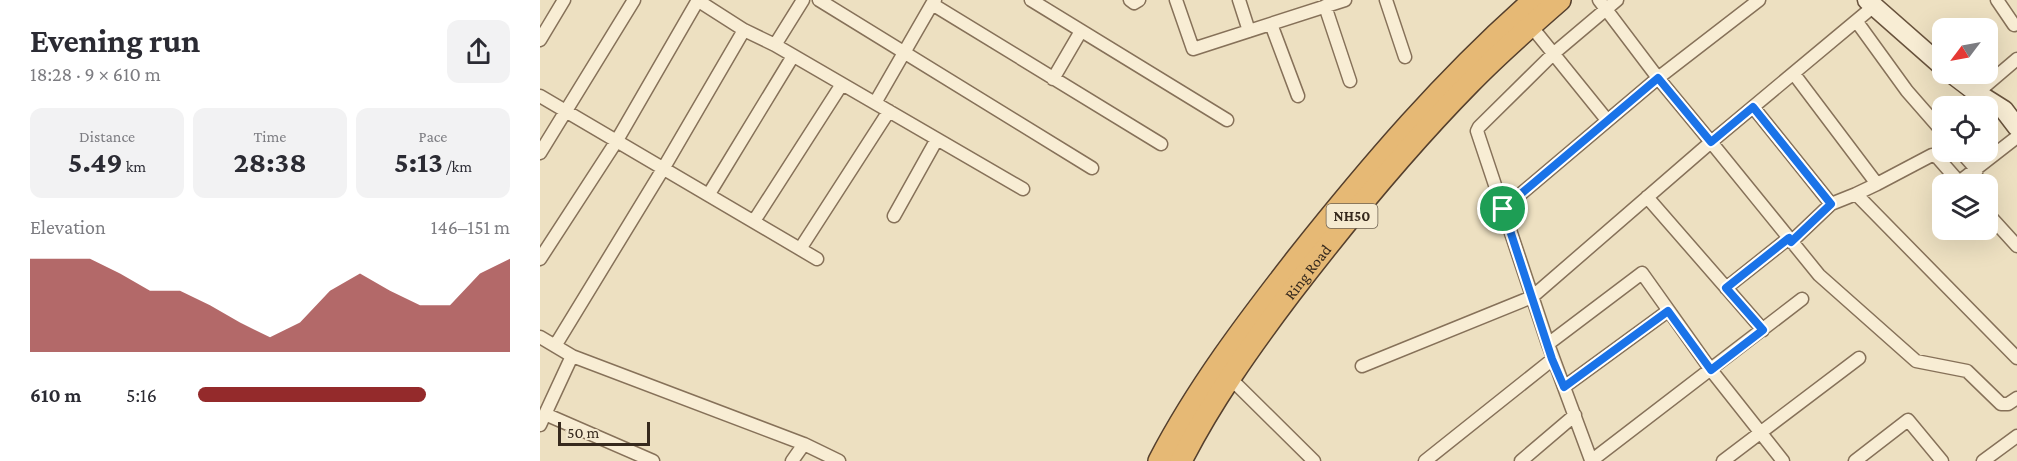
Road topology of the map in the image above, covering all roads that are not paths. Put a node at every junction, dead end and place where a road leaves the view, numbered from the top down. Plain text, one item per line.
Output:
1 (564, 0) edge
2 (634, 0) edge
3 (698, 0) edge
4 (803, 0) edge
5 (819, 0) edge
6 (1030, 0) edge
7 (1130, 0) edge
8 (1139, 0) edge
9 (1176, 0) edge
10 (1239, 0) edge
11 (1345, 0) edge
12 (1386, 0) edge
13 (1534, 0) edge
14 (1560, 0) edge
15 (1617, 0) edge
16 (1759, 0) edge
17 (1997, 0) edge
18 (933, 2) edge
19 (1871, 3) edge
20 (1603, 4) edge
21 (1325, 6) junction
22 (1857, 22) junction
23 (1271, 24) junction
24 (2016, 25) edge
25 (1531, 26) junction
26 (744, 30) junction
27 (1081, 31) junction
28 (1249, 31) junction
29 (540, 40) edge
30 (775, 45) junction
31 (903, 54) junction
32 (1554, 54) junction
33 (793, 56) junction
34 (1405, 57) dead end
35 (1932, 57) edge
36 (2017, 59) edge
37 (1794, 74) junction
38 (1053, 78) junction
39 (1658, 78) junction
40 (1350, 81) dead end
41 (842, 84) junction
42 (1965, 84) edge
43 (1977, 93) junction
44 (540, 96) edge
45 (1298, 96) dead end
46 (875, 103) junction
47 (1753, 107) junction
48 (889, 111) junction
49 (565, 112) junction
50 (1227, 120) dead end
51 (1607, 120) junction
52 (1932, 120) edge
53 (2017, 127) edge
54 (2017, 137) edge
55 (937, 139) junction
56 (616, 142) junction
57 (1711, 142) junction
58 (1161, 144) dead end
59 (540, 153) edge
60 (1970, 162) edge
61 (1092, 168) dead end
62 (663, 169) junction
63 (1977, 170) junction
64 (1952, 174) edge
65 (1972, 174) edge
66 (1878, 184) junction
67 (1023, 189) dead end
68 (709, 194) junction
69 (1856, 194) junction
70 (1647, 197) junction
71 (1831, 204) junction
72 (1503, 209) junction
73 (894, 216) dead end
74 (754, 221) junction
75 (1998, 225) edge
76 (1790, 240) junction
77 (2017, 246) edge
78 (800, 249) junction
79 (540, 259) edge
80 (817, 259) dead end
81 (1726, 288) junction
82 (1532, 297) junction
83 (1803, 299) dead end
84 (1668, 311) junction
85 (1763, 330) junction
86 (540, 338) edge
87 (1548, 344) junction
88 (555, 346) junction
89 (572, 356) junction
90 (1859, 358) dead end
91 (2017, 358) edge
92 (1552, 359) junction
93 (1362, 366) dead end
94 (1711, 370) junction
95 (1230, 378) junction
96 (1564, 387) junction
97 (2017, 398) edge
98 (1575, 415) junction
99 (543, 419) edge
100 (1760, 432) junction
101 (2017, 436) edge
102 (804, 444) junction
103 (653, 461) edge
104 (792, 461) edge
105 (839, 461) edge
106 (1159, 461) edge
107 (1181, 461) edge
108 (1314, 461) edge
109 (1425, 461) edge
110 (1521, 461) edge
111 (1591, 461) edge
112 (1723, 461) edge
113 (1783, 461) edge
114 (1855, 461) edge
115 (1942, 461) edge
116 (1983, 461) edge

1 - 29 street
2 - 49 street
3 - 26 street
3 - 56 street
4 - 30 street
5 - 31 street
6 - 27 street
7 - 8 street
9 - 28 street
10 - 28 street
11 - 21 street
12 - 34 street
13 - 106 highway, Ring Road / NH50
14 - 25 highway, Ring Road / NH50
15 - 20 street
16 - 39 street
17 - 24 street
18 - 31 street
18 - 38 street
19 - 22 street
19 - 35 main road
20 - 32 street
20 - 39 street
21 - 23 street
21 - 40 street
22 - 37 street
22 - 52 street
23 - 28 street
23 - 45 street
25 - 32 street
25 - 95 highway, Ring Road / NH50
26 - 30 street
26 - 62 street
27 - 38 street
27 - 50 street
30 - 33 street
31 - 46 street
31 - 61 street
32 - 51 street
32 - 72 street
33 - 41 street
33 - 68 street
36 - 43 street
37 - 47 street
37 - 66 street
38 - 58 street
39 - 51 street
39 - 57 street
41 - 46 street
41 - 74 street
42 - 43 main road
43 - 53 main road
44 - 49 street
46 - 48 street
47 - 57 street
47 - 71 street
48 - 55 street
48 - 78 street
49 - 56 street
49 - 59 street
51 - 72 street
54 - 63 street
55 - 67 street
55 - 73 street
56 - 62 street
56 - 79 street
57 - 70 street
57 - 76 street
60 - 63 street
62 - 68 street
62 - 88 street
63 - 65 street
64 - 66 street
66 - 69 street
68 - 74 street
69 - 71 street
69 - 91 street
70 - 81 street
70 - 82 street
71 - 76 street
72 - 82 street
74 - 78 street
75 - 77 street
76 - 81 street
76 - 97 street
78 - 80 street
81 - 85 street
82 - 87 street
82 - 93 street
83 - 85 street
84 - 87 street
84 - 94 street
84 - 96 street
85 - 94 street
86 - 88 street
87 - 92 street
88 - 89 street
89 - 99 street
89 - 102 street
90 - 100 street
92 - 96 street
92 - 109 street
94 - 100 street
94 - 111 street
95 - 107 highway, Ring Road / NH50
95 - 108 street
96 - 98 street
98 - 110 street
98 - 111 street
99 - 103 street
100 - 112 street
100 - 113 street
101 - 116 street
102 - 104 street
102 - 105 street
114 - 115 street

